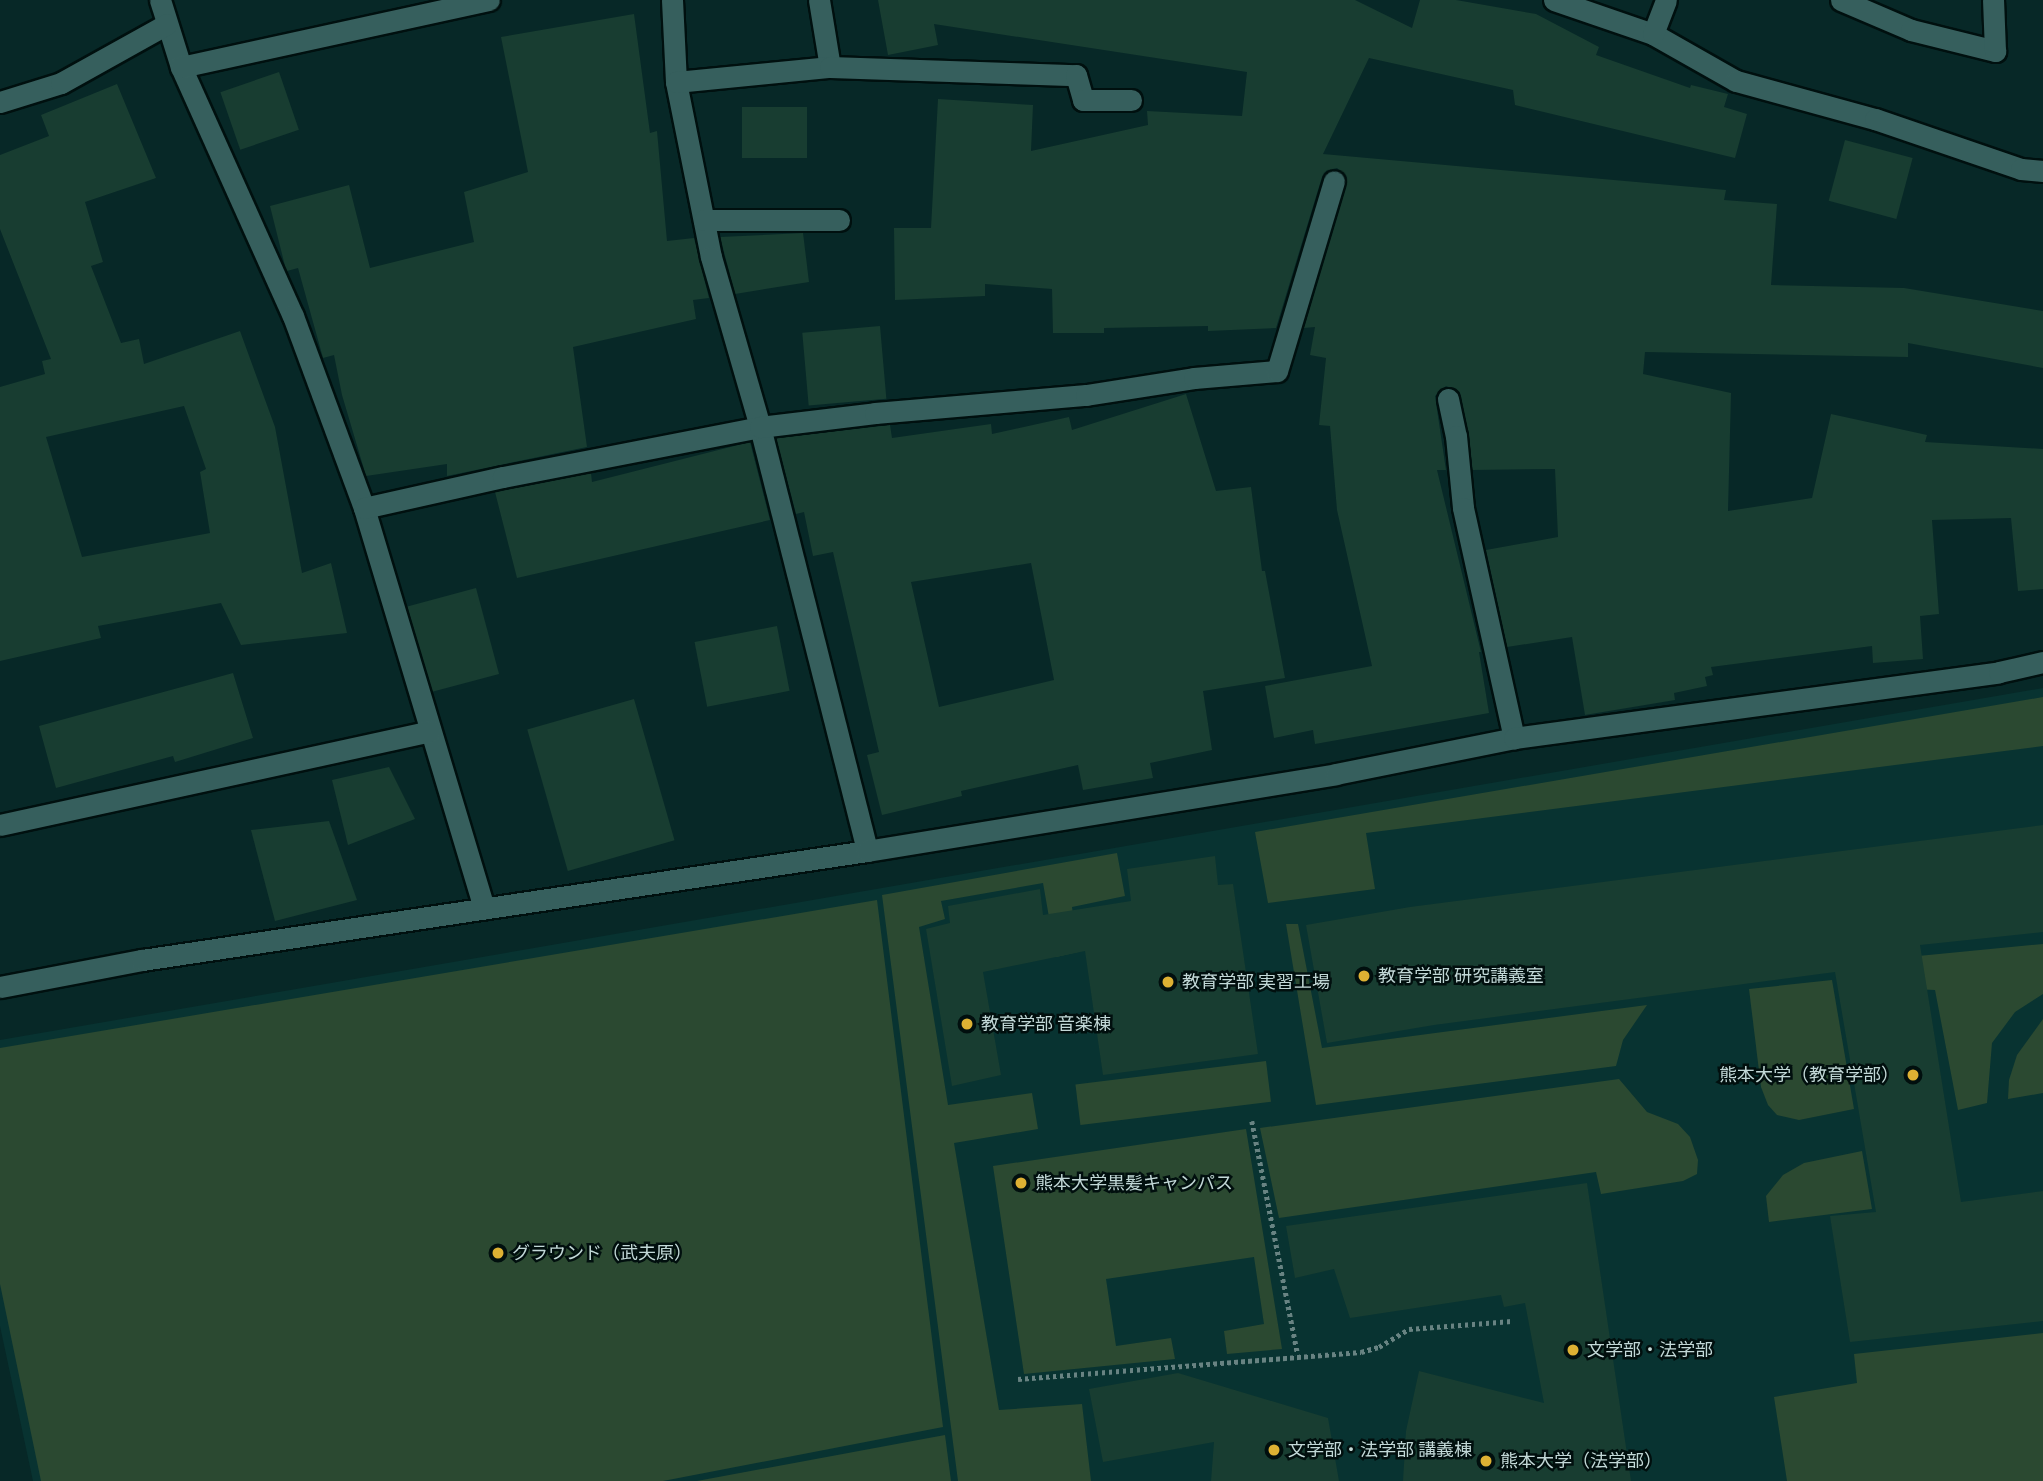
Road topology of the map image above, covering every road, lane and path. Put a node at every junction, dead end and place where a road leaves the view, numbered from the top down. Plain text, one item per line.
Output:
1 (160, 0) edge
2 (489, 0) edge
3 (672, 0) edge
4 (819, 0) edge
5 (1555, 0) edge
6 (1666, 0) edge
7 (1841, 0) edge
8 (1993, 0) edge
9 (167, 23) junction
10 (1653, 34) junction
11 (181, 67) junction
12 (830, 67) junction
13 (676, 82) junction
14 (1132, 100) dead end
15 (0, 102) edge
16 (2043, 172) edge
17 (1334, 181) dead end
18 (704, 220) junction
19 (839, 220) dead end
20 (1448, 399) dead end
21 (760, 427) junction
22 (364, 508) junction
23 (2043, 662) edge
24 (430, 731) junction
25 (1514, 738) junction
26 (0, 825) edge
27 (867, 851) junction
28 (484, 908) junction
29 (0, 987) edge
30 (1252, 1121) dead end
31 (1512, 1321) dead end
32 (1298, 1355) junction
33 (1018, 1379) dead end

1 - 9 street
2 - 11 street
3 - 13 street
4 - 12 street
5 - 10 street
6 - 10 street
7 - 8 street
9 - 11 street
9 - 15 street
10 - 16 street
11 - 22 street
12 - 13 street
12 - 14 street
13 - 18 street
17 - 21 street
18 - 19 street
18 - 21 street
20 - 25 street
21 - 22 street
21 - 27 street
22 - 24 street
23 - 25 street
24 - 26 street
24 - 28 street
25 - 27 street
27 - 28 street
28 - 29 street
30 - 32 path
31 - 32 path
32 - 33 path

